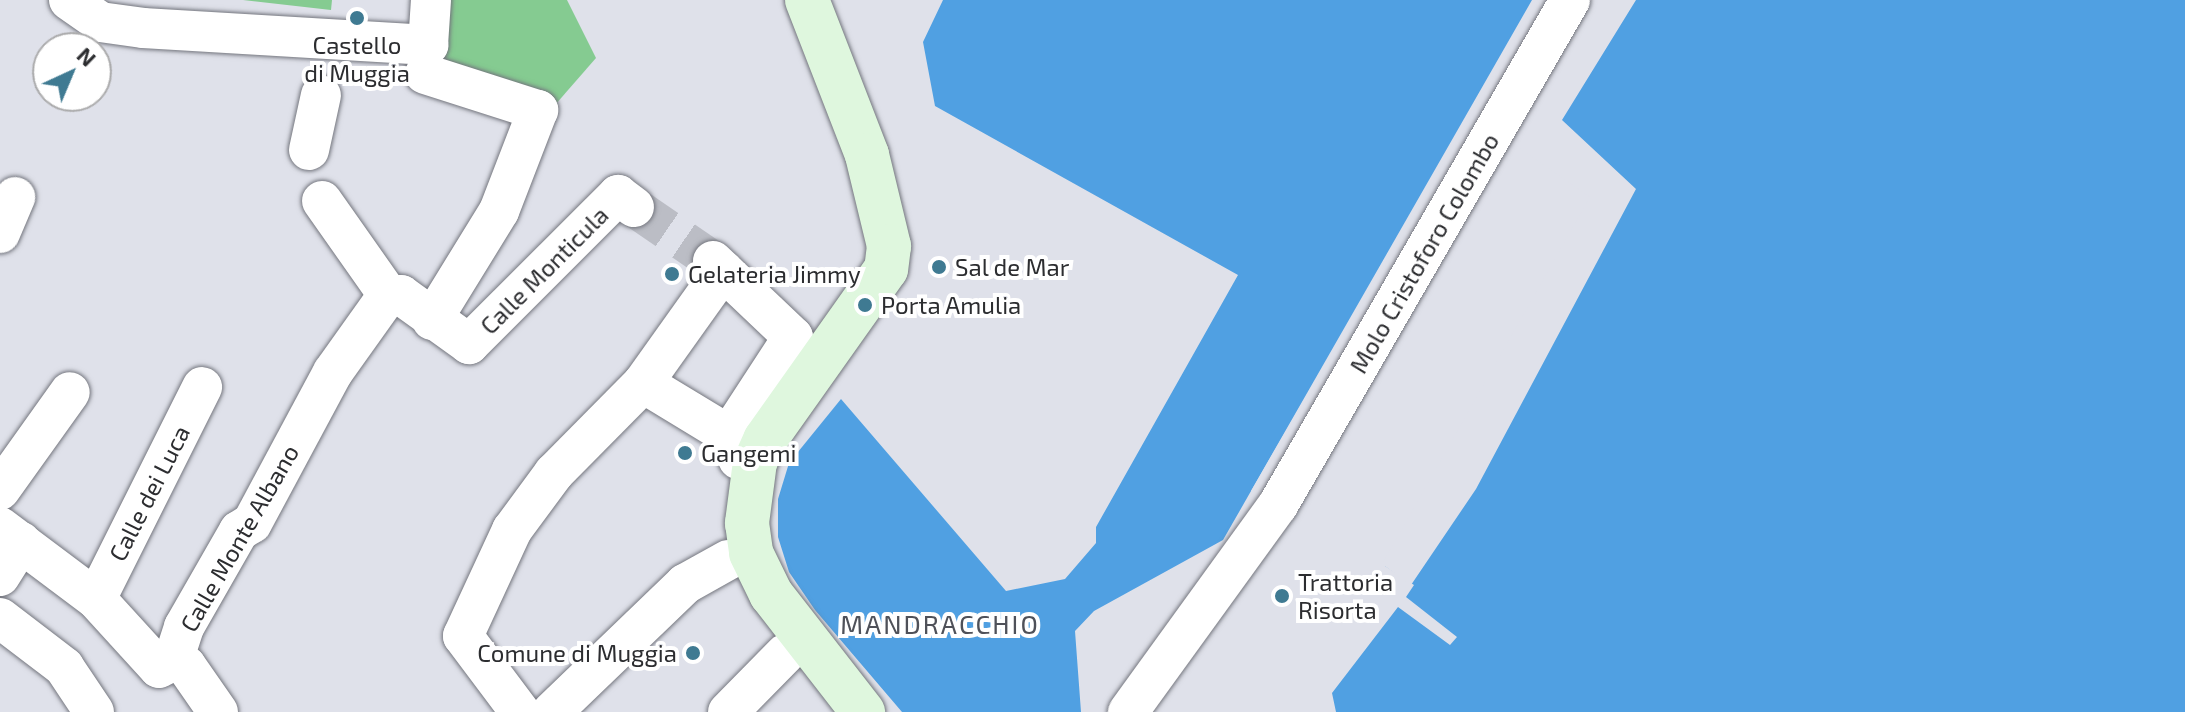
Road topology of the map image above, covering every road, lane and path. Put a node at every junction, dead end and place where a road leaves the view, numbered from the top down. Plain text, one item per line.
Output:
1 (69, 0) edge
2 (431, 0) edge
3 (807, 0) edge
4 (1570, 0) edge
5 (327, 65) junction
6 (425, 74) dead end
7 (309, 150) dead end
8 (15, 197) dead end
9 (322, 201) dead end
10 (634, 207) tunnel mouth
11 (0, 233) edge
12 (388, 295) junction
13 (432, 320) junction
14 (202, 387) dead end
15 (70, 392) dead end
16 (634, 394) junction
17 (0, 490) edge
18 (10, 534) edge
19 (728, 560) dead end
20 (0, 576) edge
21 (96, 599) junction
22 (0, 618) edge
23 (785, 654) dead end
24 (173, 661) junction
25 (94, 712) edge
26 (218, 712) edge
27 (520, 712) edge
28 (552, 712) edge
29 (728, 712) edge
30 (863, 712) edge
31 (1128, 712) edge

1 - 5 street
2 - 5 street
3 - 30 main road
4 - 31 street, Molo Cristoforo Colombo
5 - 7 street
6 - 13 street
8 - 11 street
9 - 12 street, Calle Monticula
10 - 13 street, Calle Monticula
12 - 13 street, Calle Monticula
12 - 24 street, Calle Monte Albano
14 - 21 street, Calle dei Luca
15 - 17 street
16 - 16 street
16 - 27 street
18 - 20 street
18 - 21 street
19 - 28 street
21 - 24 street
22 - 25 street
23 - 29 street
24 - 26 street

